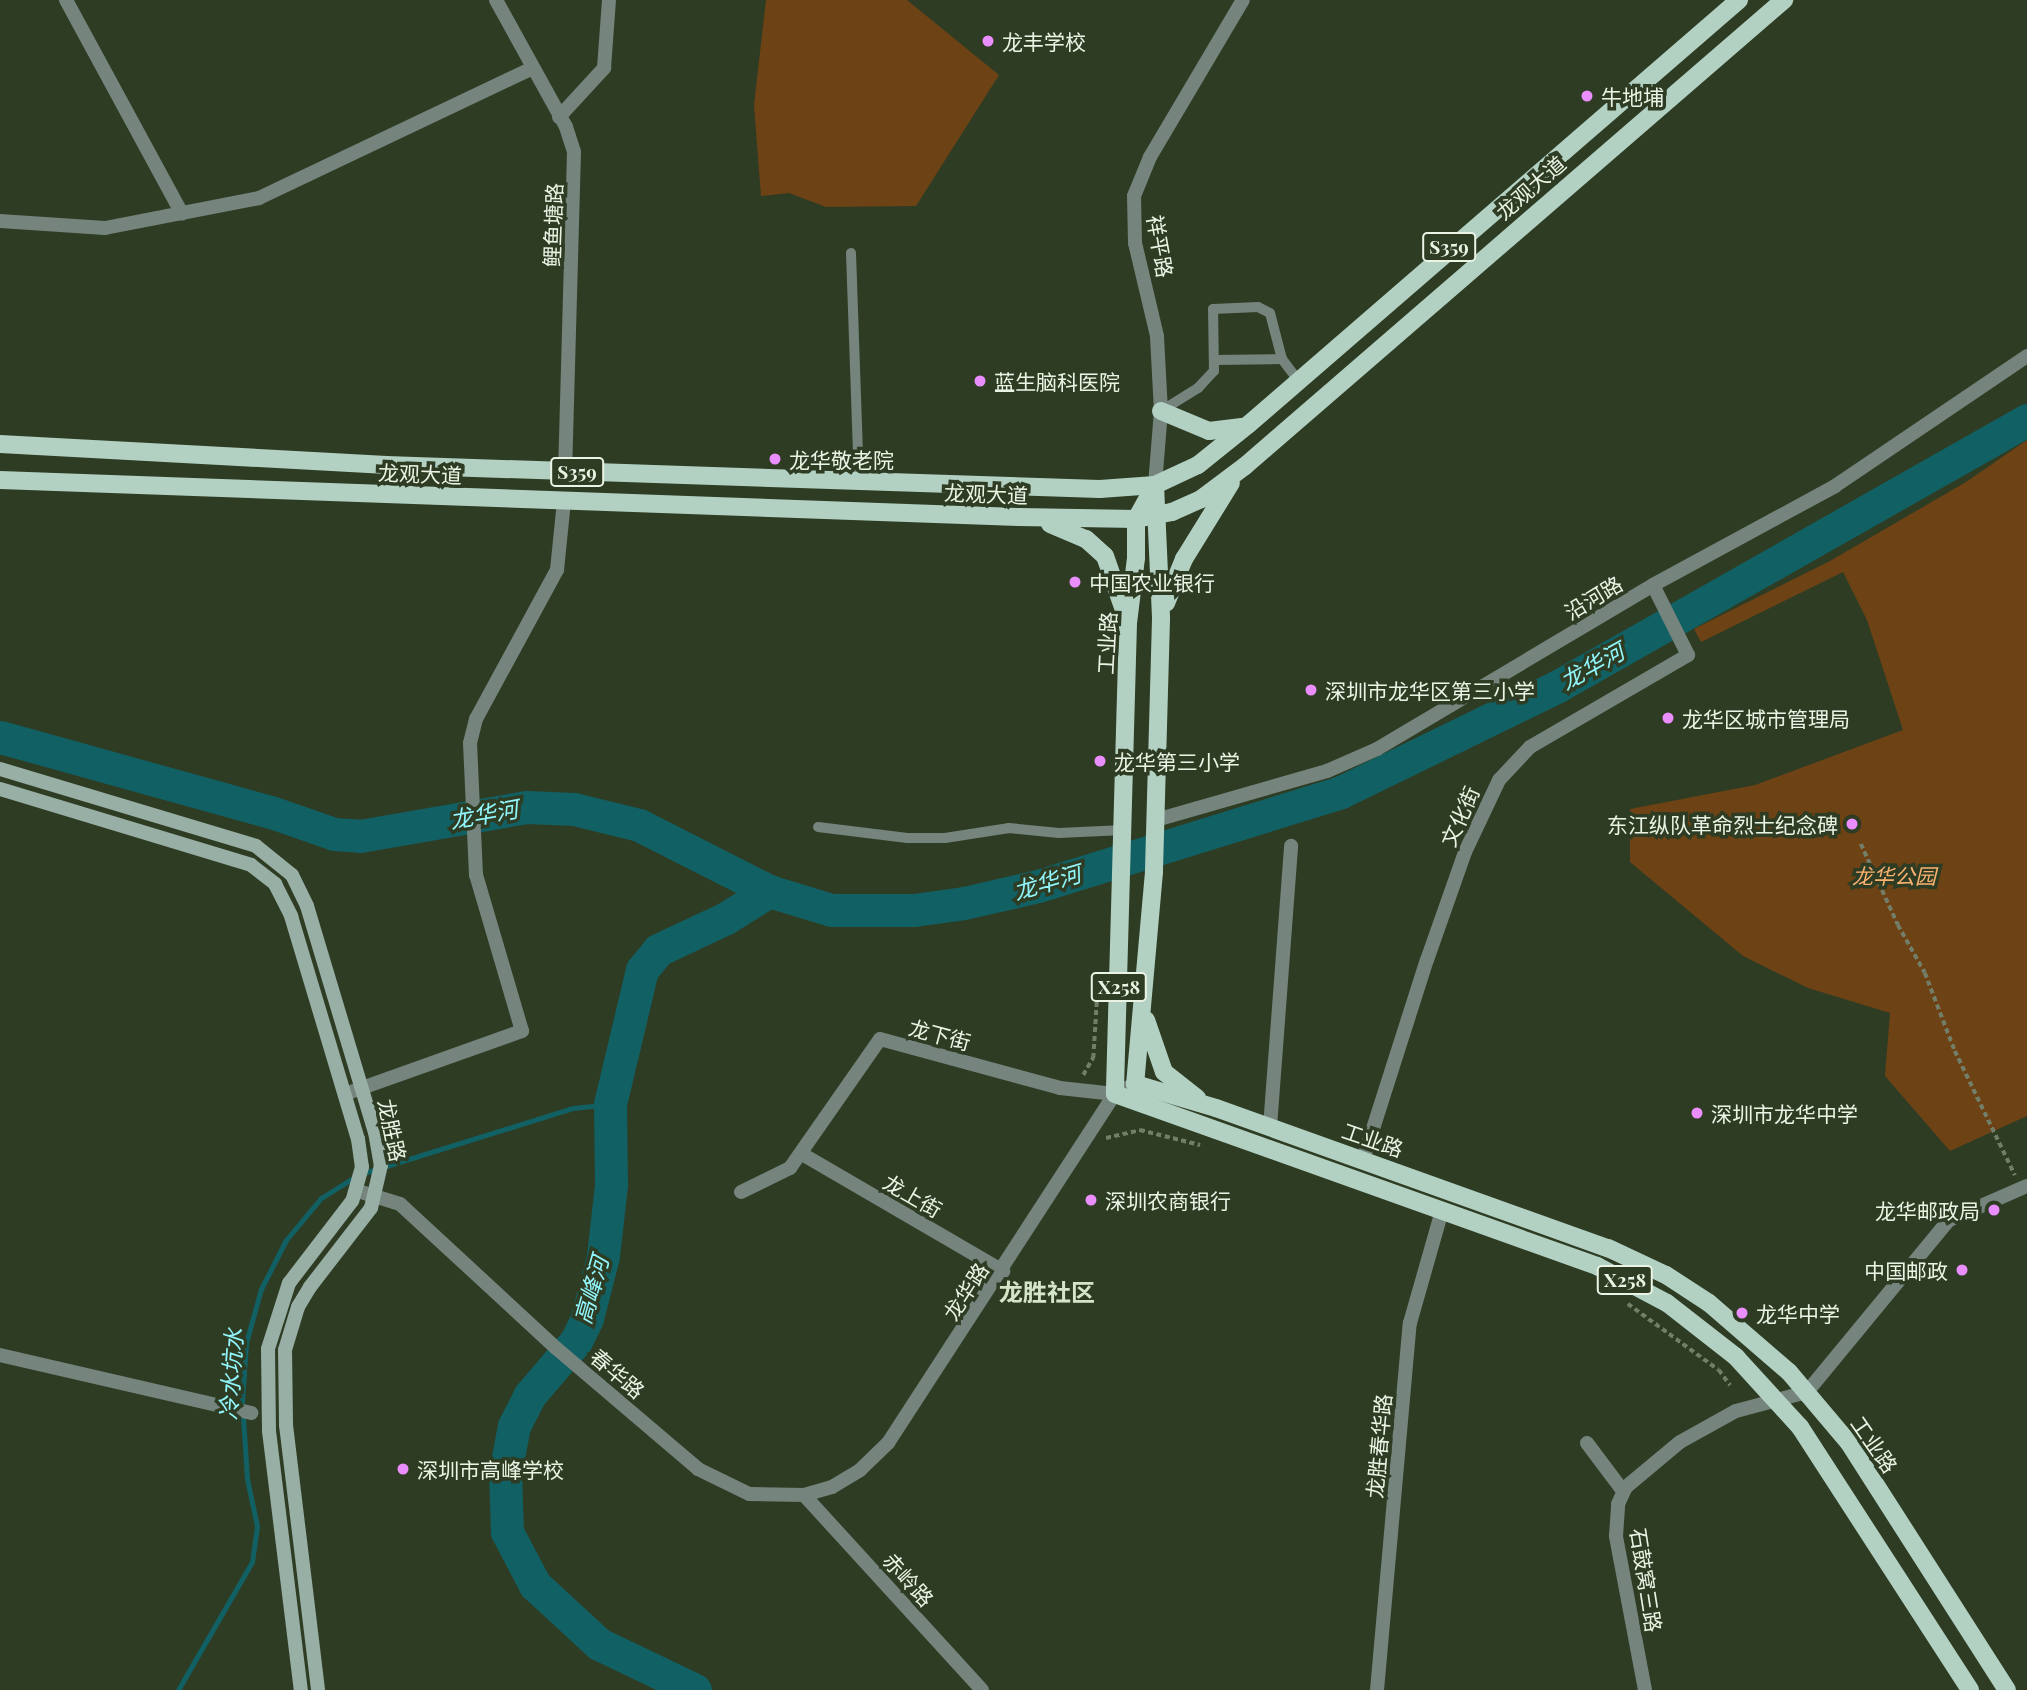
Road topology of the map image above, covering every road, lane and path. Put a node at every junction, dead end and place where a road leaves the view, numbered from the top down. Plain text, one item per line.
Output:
1 (66, 0) edge
2 (496, 0) edge
3 (609, 0) edge
4 (1243, 0) edge
5 (1738, 0) edge
6 (1784, 0) edge
7 (531, 69) junction
8 (559, 117) junction
9 (182, 214) junction
10 (0, 221) edge
11 (851, 253) dead end
12 (2027, 356) edge
13 (1282, 359) junction
14 (1215, 360) junction
15 (1298, 380) junction
16 (1161, 411) junction
17 (1248, 424) junction
18 (0, 444) edge
19 (1245, 466) junction
20 (565, 471) junction
21 (0, 480) edge
22 (859, 481) junction
23 (1155, 485) junction
24 (564, 501) junction
25 (1160, 516) junction
26 (1019, 517) junction
27 (1136, 519) junction
28 (1653, 585) junction
29 (1161, 620) junction
30 (1128, 622) junction
31 (0, 769) edge
32 (0, 789) edge
33 (1156, 824) junction
34 (818, 827) dead end
35 (1124, 833) junction
36 (1861, 844) dead end
37 (1291, 846) dead end
38 (1099, 964) dead end
39 (1145, 1004) junction
40 (1080, 1080) dead end
41 (1135, 1084) junction
42 (362, 1087) junction
43 (345, 1094) junction
44 (1115, 1094) junction
45 (1216, 1108) junction
46 (1270, 1127) junction
47 (1202, 1146) dead end
48 (1097, 1147) dead end
49 (802, 1154) junction
50 (1363, 1160) junction
51 (2024, 1187) edge
52 (359, 1189) junction
53 (741, 1192) dead end
54 (377, 1195) junction
55 (1442, 1211) junction
56 (1003, 1271) junction
57 (1625, 1302) dead end
58 (0, 1355) edge
59 (1730, 1385) dead end
60 (1807, 1392) junction
61 (1777, 1399) junction
62 (250, 1413) dead end
63 (1587, 1443) dead end
64 (1623, 1491) junction
65 (804, 1495) junction
66 (301, 1690) edge
67 (318, 1690) edge
68 (982, 1690) edge
69 (1377, 1690) edge
70 (1645, 1690) edge
71 (1970, 1690) edge
72 (2007, 1690) edge

1 - 9 street
2 - 7 street, 鲤鱼塘路
3 - 8 street
4 - 16 street, 祥平路
5 - 15 main road, 龙观大道 / S359
6 - 19 main road, 龙观大道 / S359
7 - 8 street, 鲤鱼塘路
7 - 9 street
8 - 20 street, 鲤鱼塘路
9 - 10 street
11 - 22 lane
12 - 28 street, 沿河路
13 - 14 lane
13 - 14 lane
13 - 15 lane
14 - 16 lane
15 - 17 main road, 龙观大道 / S359
16 - 17 main road
16 - 23 street, 祥平路
17 - 23 main road, 龙观大道 / S359
18 - 20 main road, 龙观大道 / S359
19 - 25 main road, 龙观大道 / S359
19 - 29 main road
20 - 22 main road, 龙观大道 / S359
21 - 24 main road, 龙观大道 / S359
22 - 23 main road, 龙观大道 / S359
23 - 25 main road, X258
23 - 27 main road, 工业路 / X258
24 - 26 main road, 龙观大道 / S359
24 - 42 street
25 - 27 main road, 龙观大道 / S359
25 - 29 main road, X258
26 - 27 main road, 龙观大道 / S359
26 - 30 main road
27 - 30 main road, 工业路 / X258
28 - 33 street, 沿河路
28 - 50 street, 文化街
29 - 33 main road, X258
30 - 35 main road, 工业路 / X258
31 - 42 main road, 龙胜路
32 - 43 main road, 龙胜路
33 - 39 main road, X258
34 - 35 lane
35 - 44 main road, 工业路 / X258
36 - 51 path
37 - 46 street
38 - 40 path
39 - 41 main road, X258
39 - 45 main road
41 - 44 street
41 - 45 main road, 工业路 / X258
42 - 43 street
42 - 54 main road, 龙胜路
43 - 52 main road, 龙胜路
44 - 49 street, 龙下街
44 - 55 main road, 工业路 / X258
44 - 56 street, 龙华路
45 - 46 main road, 工业路 / X258
46 - 50 main road, 工业路 / X258
47 - 48 path
49 - 53 street, 龙下街
49 - 56 street, 龙上街
50 - 60 main road, 工业路 / X258
51 - 60 street
52 - 54 street, 春华路
52 - 66 main road
54 - 65 street, 春华路
54 - 67 main road, 龙胜路
55 - 61 main road, 工业路 / X258
55 - 69 street, 龙胜春华路
56 - 65 street, 龙华路
57 - 59 path
58 - 62 street
60 - 61 street
60 - 72 main road, 工业路 / X258
61 - 64 street
61 - 71 main road, 工业路 / X258
63 - 64 street
64 - 70 street, 石鼓窝三路
65 - 68 street, 赤岭路

